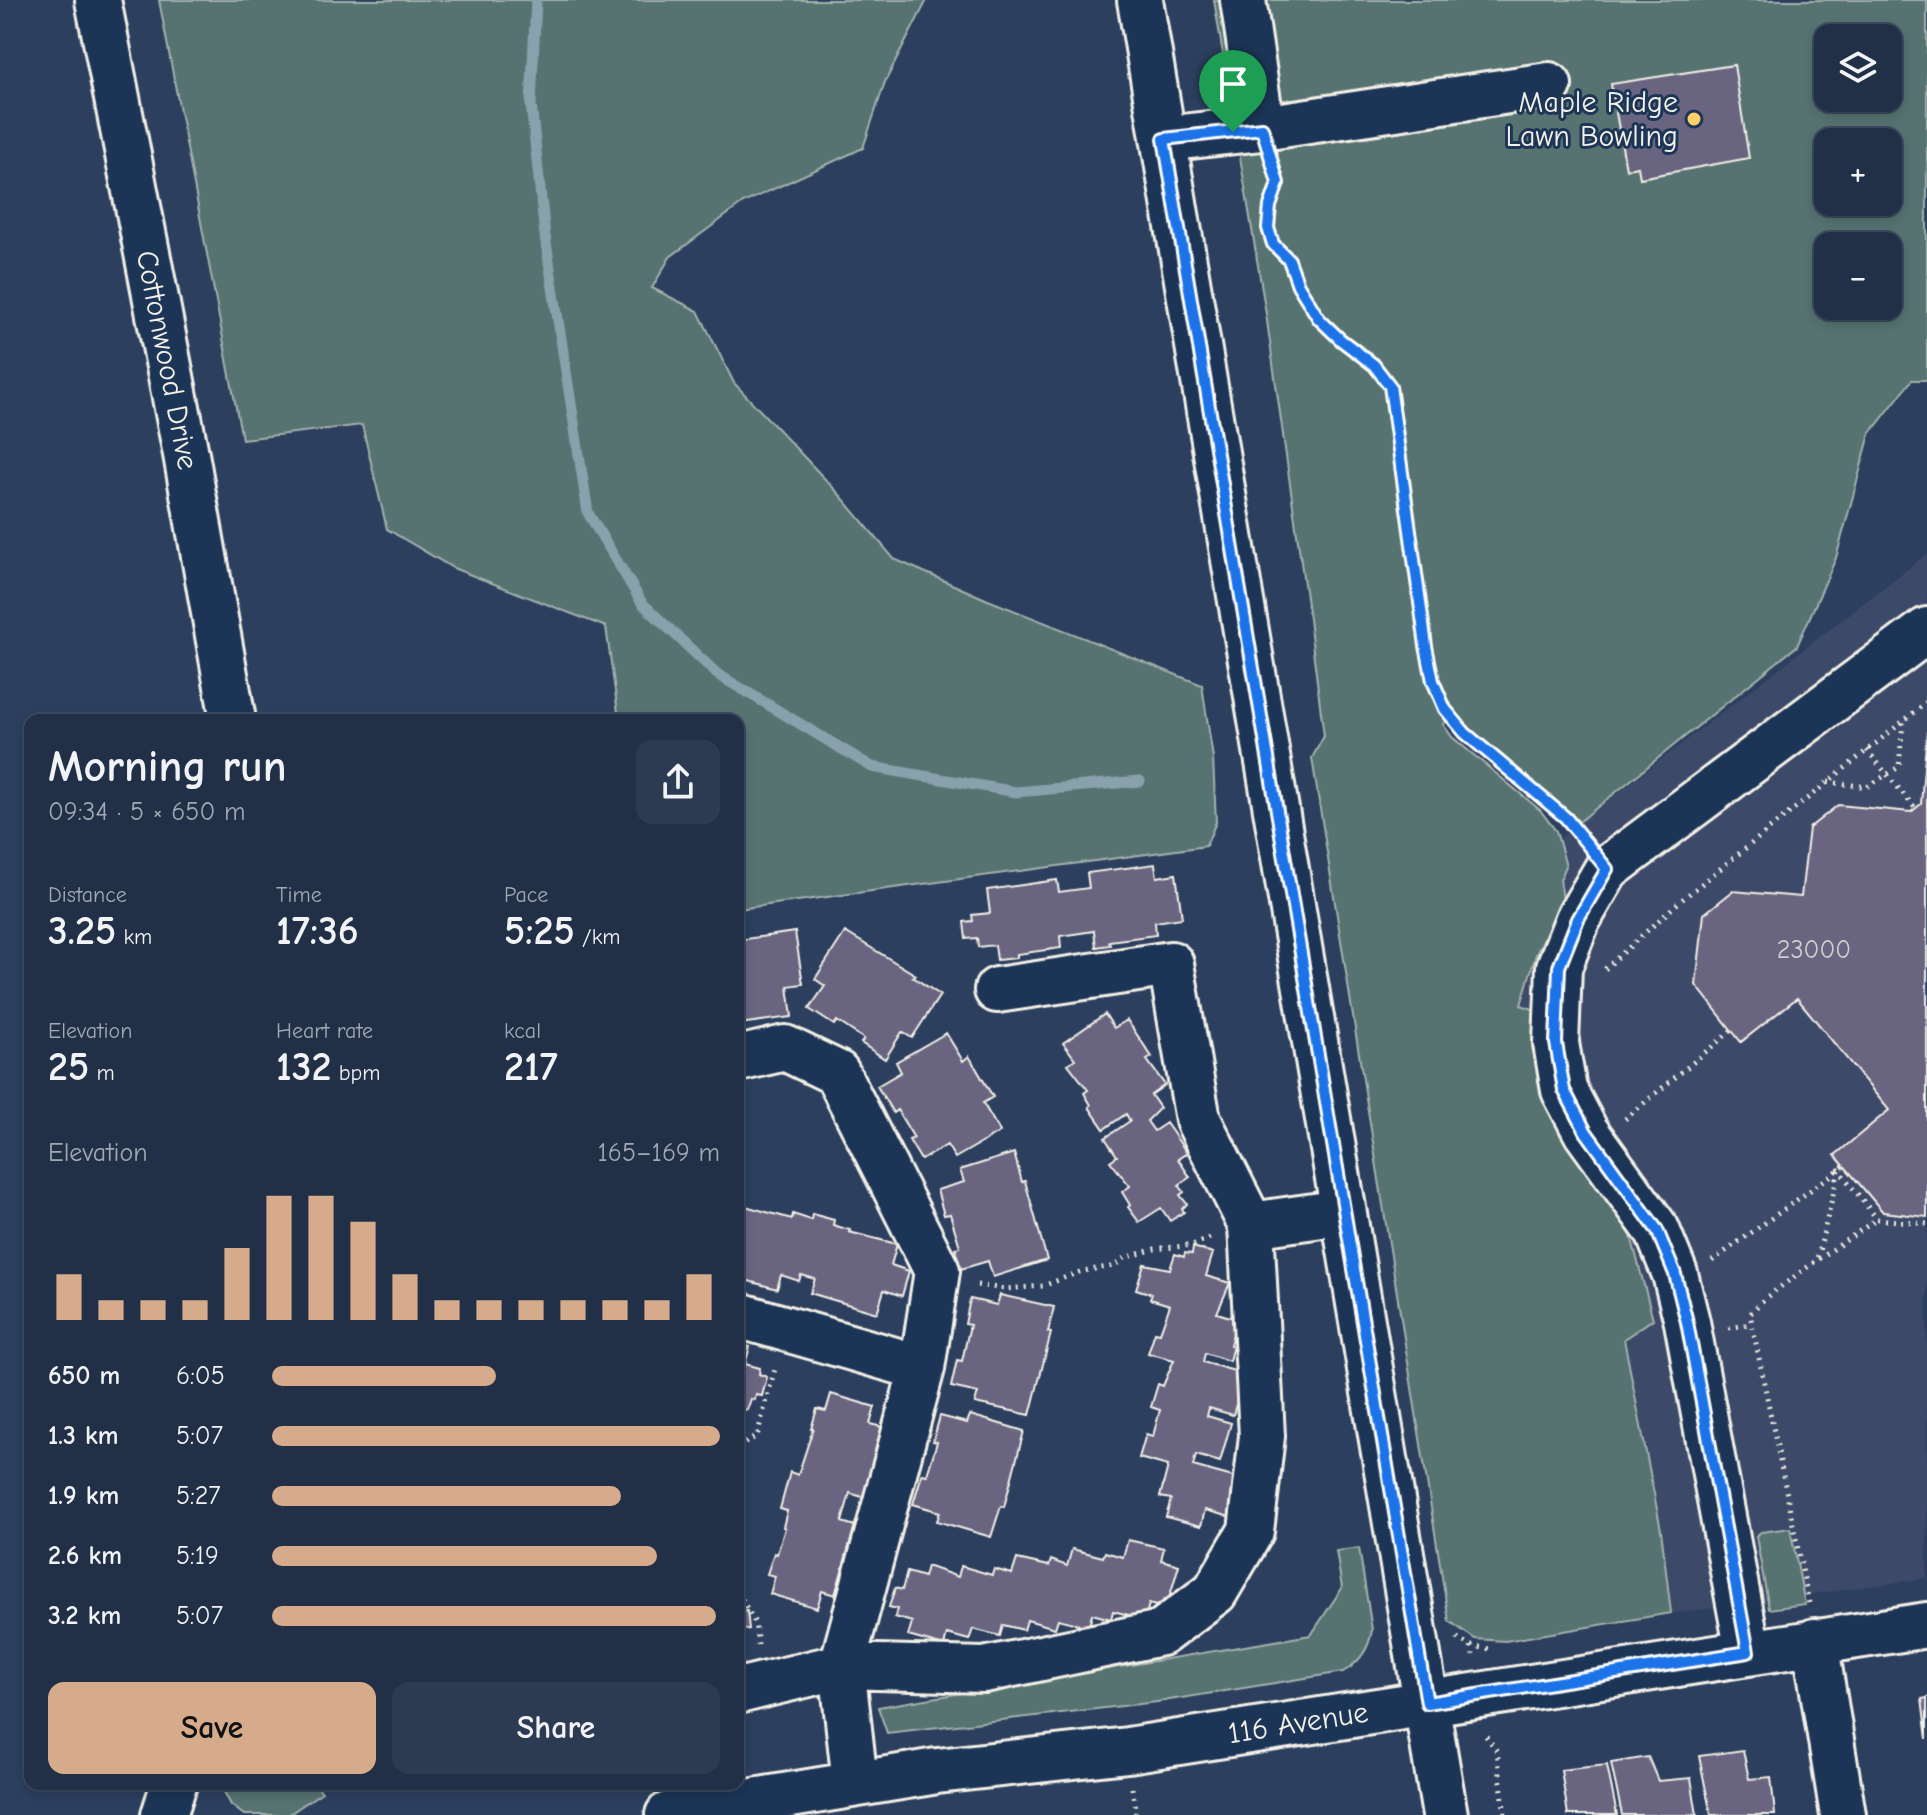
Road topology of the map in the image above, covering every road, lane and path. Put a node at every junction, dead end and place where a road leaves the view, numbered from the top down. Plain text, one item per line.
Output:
1 (98, 0) edge
2 (1140, 0) edge
3 (1243, 0) edge
4 (1549, 85) dead end
5 (1262, 128) junction
6 (1164, 139) junction
7 (1927, 630) edge
8 (1927, 702) edge
9 (232, 714) edge
10 (1903, 721) junction
11 (1867, 750) junction
12 (1887, 774) junction
13 (1828, 782) junction
14 (1915, 808) dead end
15 (1607, 869) junction
16 (1594, 979) dead end
17 (997, 990) dead end
18 (1732, 1030) dead end
19 (744, 1058) edge
20 (1620, 1122) dead end
21 (1841, 1168) junction
22 (1343, 1212) junction
23 (1877, 1219) junction
24 (1927, 1224) edge
25 (1233, 1230) junction
26 (1707, 1251) dead end
27 (1817, 1260) junction
28 (970, 1284) dead end
29 (744, 1317) edge
30 (1752, 1324) junction
31 (1722, 1329) dead end
32 (778, 1356) dead end
33 (922, 1368) junction
34 (744, 1444) edge
35 (744, 1603) edge
36 (1812, 1624) junction
37 (1927, 1625) edge
38 (1748, 1652) junction
39 (842, 1666) junction
40 (748, 1674) edge
41 (1427, 1703) junction
42 (1486, 1739) dead end
43 (855, 1783) junction
44 (172, 1790) edge
45 (164, 1815) edge
46 (668, 1815) edge
47 (1445, 1815) edge
48 (1505, 1815) edge
49 (1843, 1815) edge

1 - 9 street, Cottonwood Drive
2 - 6 street
3 - 5 street
4 - 5 street
5 - 6 street
5 - 15 path
6 - 22 street
7 - 15 street
8 - 10 path
10 - 11 path
10 - 12 path
11 - 12 path
11 - 13 path
12 - 13 path
12 - 14 path
13 - 16 path
15 - 38 street
17 - 25 street
18 - 20 path
19 - 33 street
21 - 23 path
21 - 26 path
21 - 27 path
22 - 25 street
22 - 41 street
23 - 24 path
23 - 27 path
25 - 28 path
25 - 39 street
27 - 30 path
29 - 33 street
30 - 31 path
30 - 36 path
32 - 34 path
33 - 39 street
35 - 40 path
36 - 37 street, 116 Avenue
36 - 38 street, 116 Avenue
36 - 49 street
38 - 41 street, 116 Avenue
39 - 40 street
39 - 43 street
41 - 43 street, 116 Avenue
41 - 47 street
42 - 48 path
43 - 46 street, 116 Avenue
44 - 45 street

